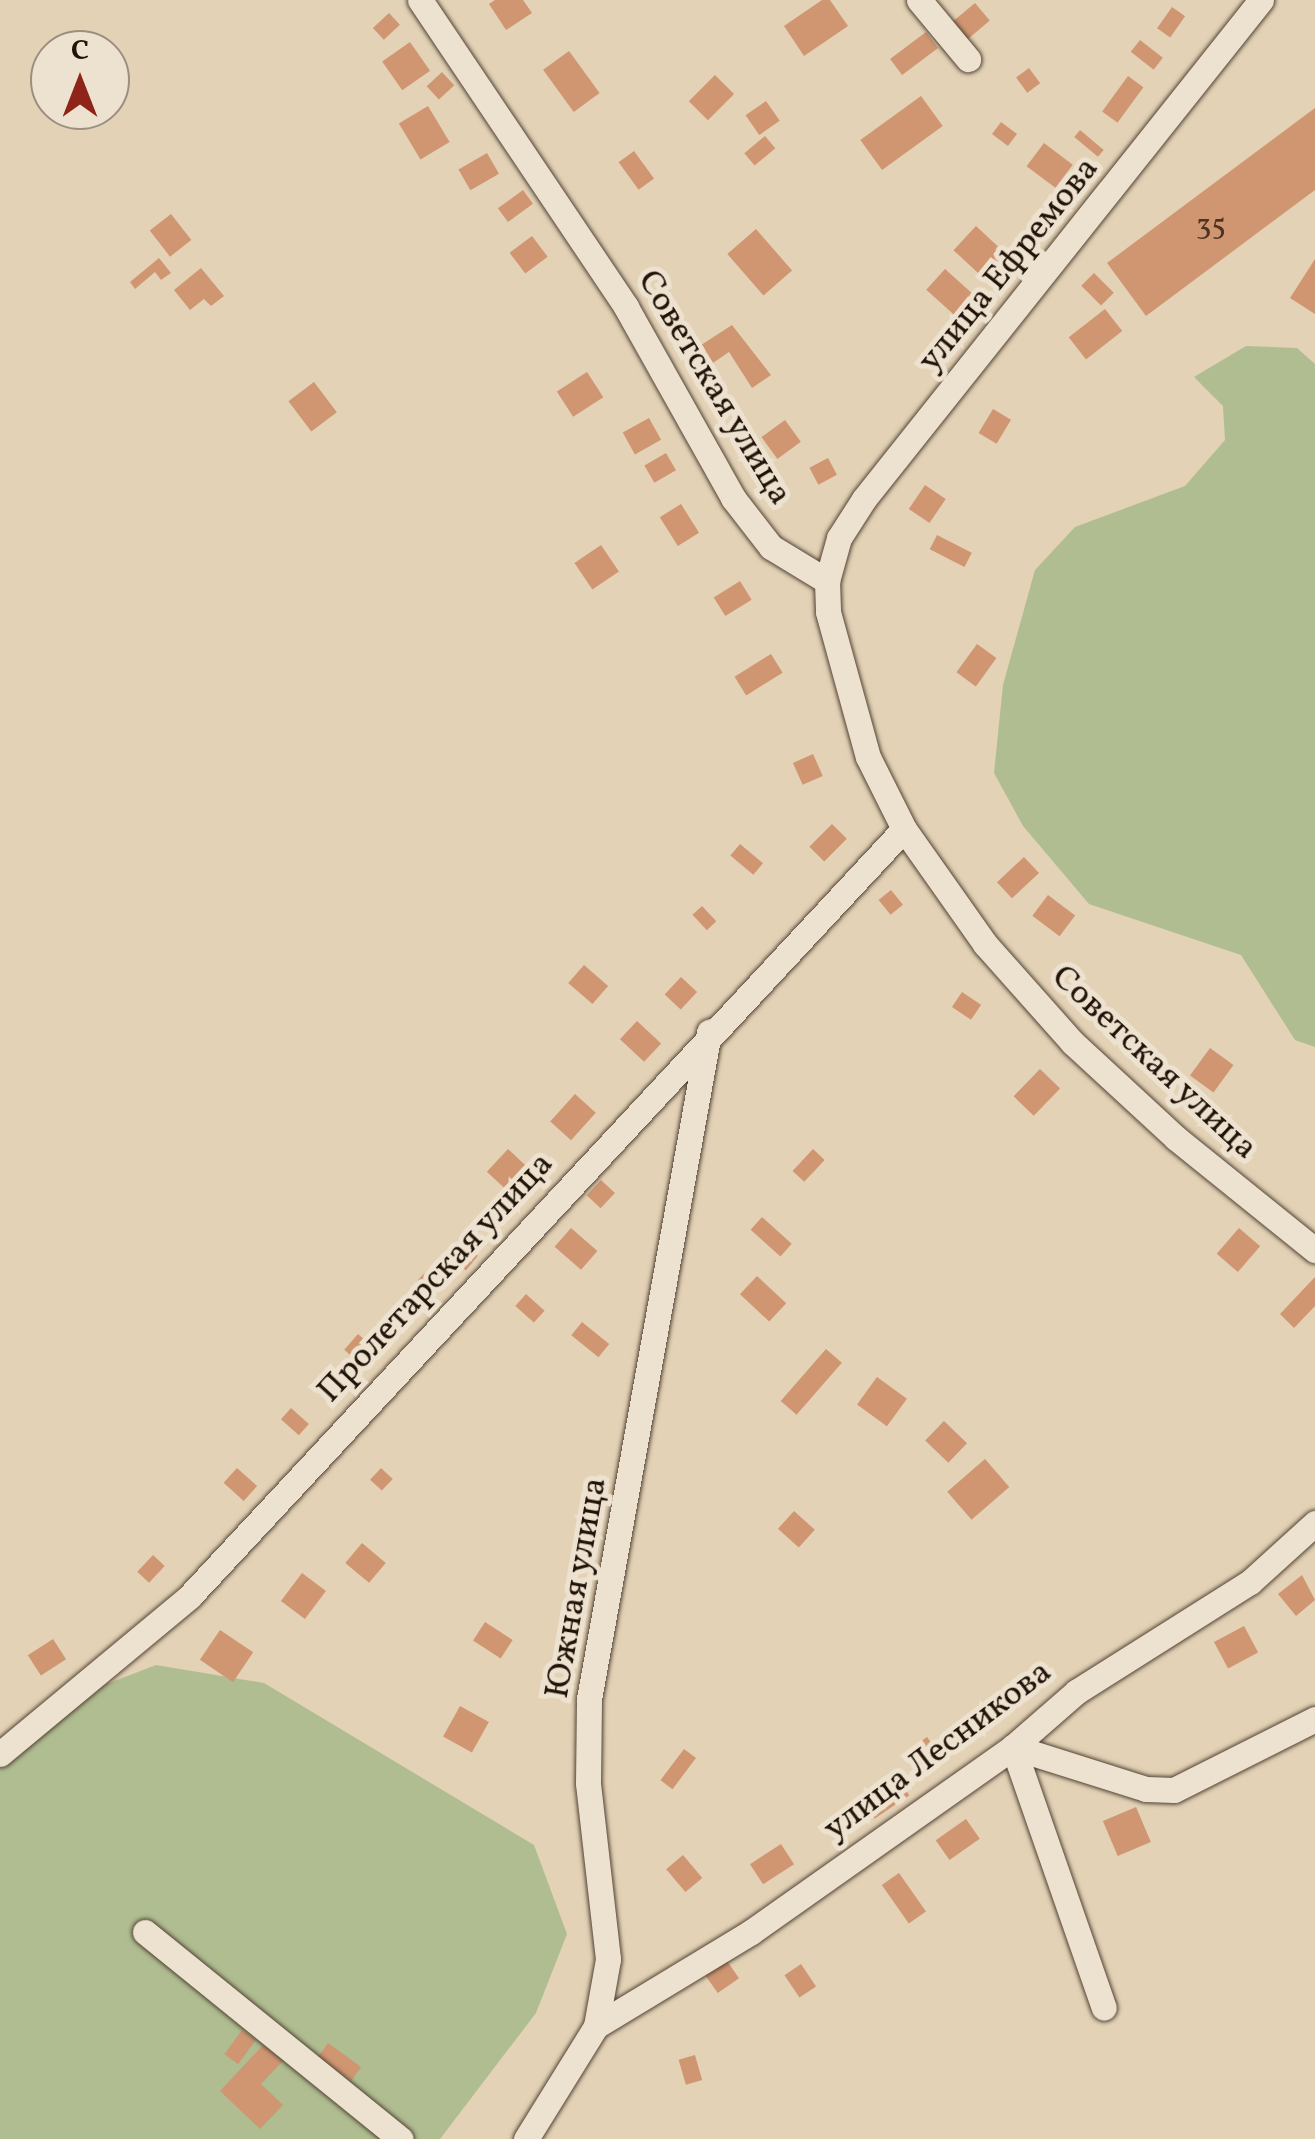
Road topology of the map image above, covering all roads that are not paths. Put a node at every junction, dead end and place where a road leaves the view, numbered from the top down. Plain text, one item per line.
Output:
1 (420, 0) edge
2 (919, 0) edge
3 (1261, 0) edge
4 (968, 60) dead end
5 (827, 581) junction
6 (904, 830) junction
7 (709, 1032) junction
8 (1315, 1250) edge
9 (1315, 1523) edge
10 (1315, 1718) edge
11 (1013, 1747) junction
12 (0, 1754) edge
13 (145, 1932) dead end
14 (1104, 2008) dead end
15 (596, 2026) junction
16 (400, 2139) edge
17 (526, 2139) edge

1 - 5 street, Советская улица
2 - 4 street
3 - 5 street, улица Ефремова
5 - 6 street, Советская улица
6 - 7 street, Пролетарская улица
6 - 8 street, Советская улица
7 - 12 street, Пролетарская улица
7 - 15 street, Южная улица
9 - 11 street, улица Лесникова
10 - 11 street
11 - 14 street
11 - 15 street, улица Лесникова
13 - 16 street
15 - 17 street, Южная улица

